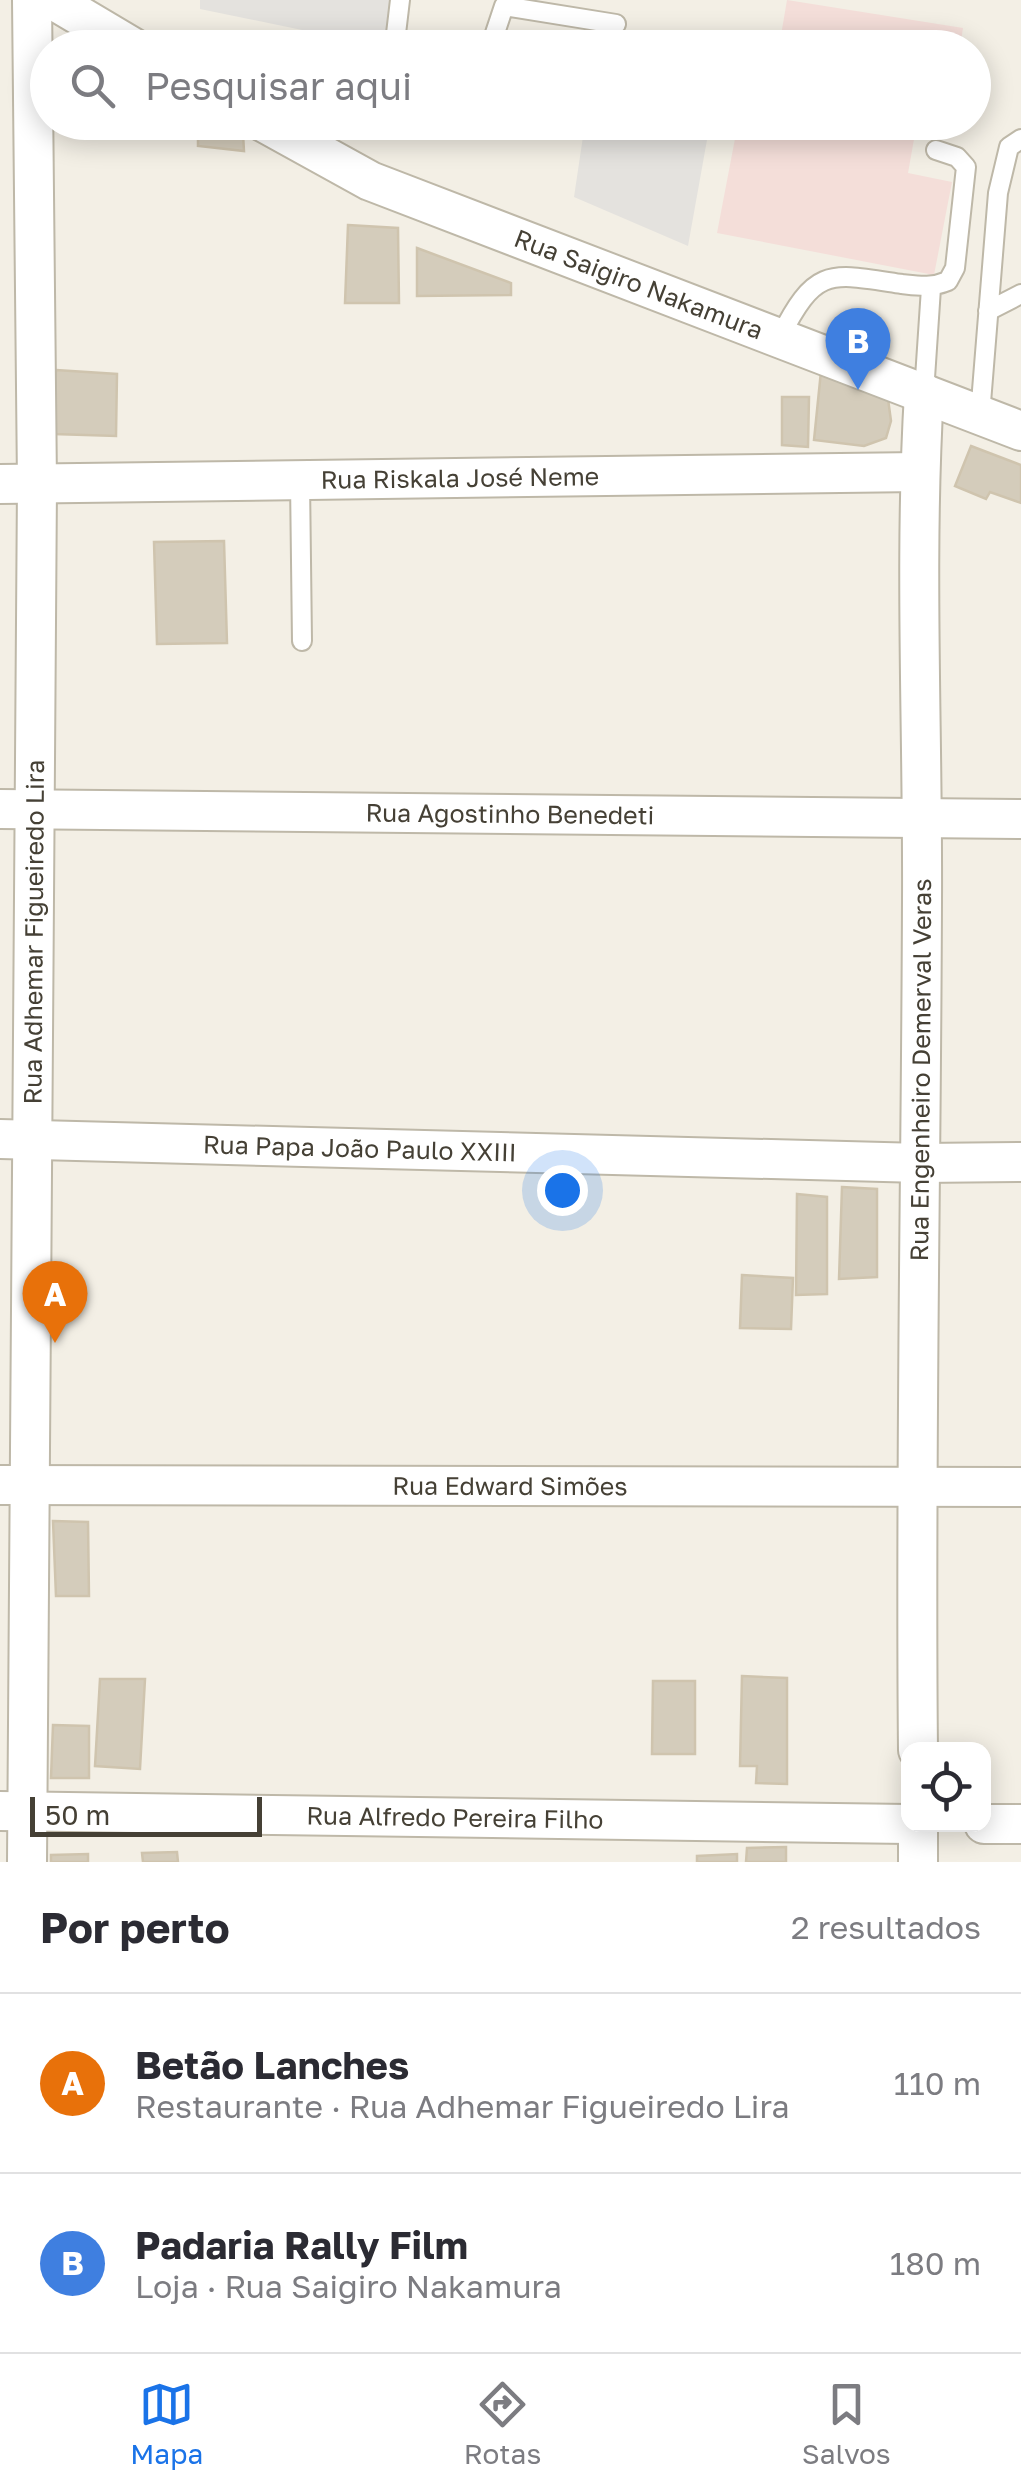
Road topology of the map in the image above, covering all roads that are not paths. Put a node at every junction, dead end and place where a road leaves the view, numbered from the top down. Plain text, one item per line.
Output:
1 (32, 0) edge
2 (53, 0) edge
3 (400, 0) edge
4 (616, 24) dead end
5 (104, 30) edge
6 (396, 30) edge
7 (496, 30) edge
8 (1021, 139) edge
9 (296, 140) edge
10 (17, 148) edge
11 (936, 150) dead end
12 (931, 288) junction
13 (1021, 294) edge
14 (988, 311) junction
15 (780, 338) junction
16 (924, 393) junction
17 (980, 415) junction
18 (1021, 432) edge
19 (919, 472) junction
20 (300, 480) junction
21 (18, 484) edge
22 (302, 641) dead end
23 (17, 810) edge
24 (922, 818) junction
25 (1021, 819) edge
26 (16, 1139) edge
27 (1021, 1162) edge
28 (921, 1163) junction
29 (15, 1485) edge
30 (915, 1487) junction
31 (1021, 1487) edge
32 (918, 1742) edge
33 (13, 1812) edge
34 (901, 1824) edge
35 (991, 1824) edge
36 (1021, 1824) edge
37 (919, 1832) edge
38 (27, 1862) edge
39 (918, 1862) edge

1 - 10 street, Rua Adhemar Figueiredo Lira
2 - 5 street
3 - 6 lane
4 - 7 lane
8 - 14 lane
9 - 15 street, Rua Saigiro Nakamura
10 - 21 street, Rua Adhemar Figueiredo Lira
11 - 12 lane
12 - 15 lane
12 - 16 lane
13 - 14 lane
14 - 17 lane
15 - 16 street, Rua Saigiro Nakamura
16 - 17 street, Rua Saigiro Nakamura
16 - 19 street, Rua Engenheiro Demerval Veras
17 - 18 street, Rua Saigiro Nakamura
19 - 20 street, Rua Riskala José Neme
19 - 24 street, Rua Engenheiro Demerval Veras
20 - 21 street, Rua Riskala José Neme
20 - 22 lane
21 - 23 street, Rua Adhemar Figueiredo Lira
23 - 24 street, Rua Agostinho Benedeti
23 - 26 street, Rua Adhemar Figueiredo Lira
24 - 25 street, Rua Agostinho Benedeti
24 - 28 street, Rua Engenheiro Demerval Veras
26 - 28 street, Rua Papa João Paulo XXIII
26 - 29 street, Rua Adhemar Figueiredo Lira
27 - 28 street, Rua Papa João Paulo XXIII
28 - 30 street, Rua Engenheiro Demerval Veras
29 - 30 street, Rua Edward Simões
29 - 33 street, Rua Adhemar Figueiredo Lira
30 - 31 street, Rua Edward Simões
30 - 32 street, Rua Engenheiro Demerval Veras
33 - 34 street, Rua Alfredo Pereira Filho
33 - 38 street, Rua Adhemar Figueiredo Lira
35 - 36 street
37 - 39 street

